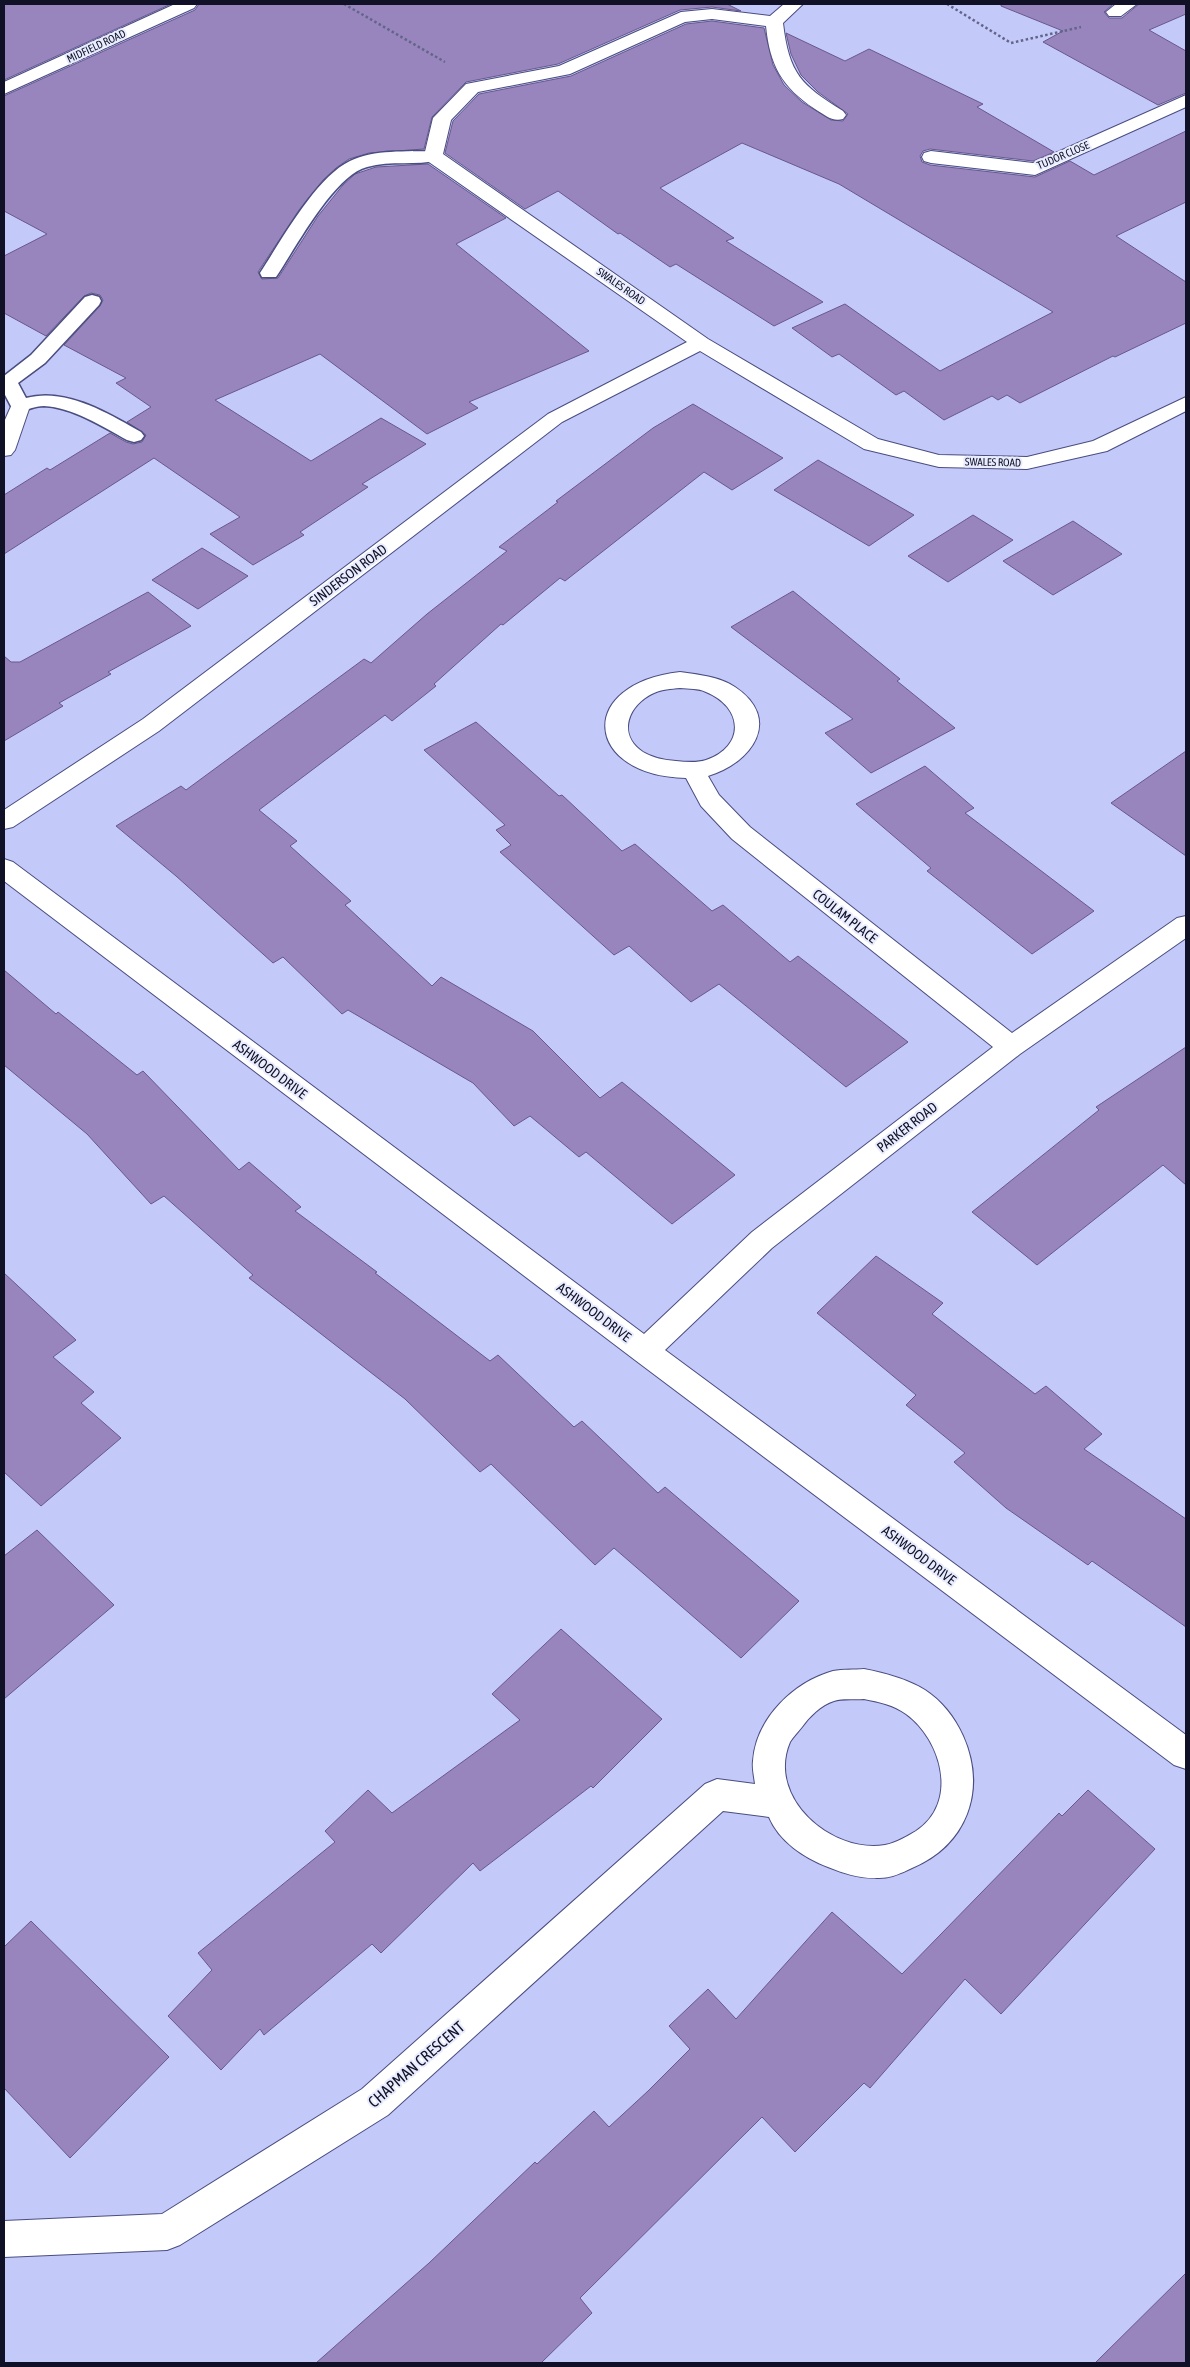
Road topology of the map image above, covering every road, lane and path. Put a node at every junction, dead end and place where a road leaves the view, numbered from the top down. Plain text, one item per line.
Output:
1 (188, 4) edge
2 (344, 4) edge
3 (794, 4) edge
4 (947, 4) edge
5 (1121, 8) edge
6 (774, 22) junction
7 (472, 88) junction
8 (4, 89) edge
9 (1186, 100) edge
10 (837, 115) dead end
11 (433, 156) junction
12 (932, 157) dead end
13 (269, 273) dead end
14 (92, 301) dead end
15 (701, 343) junction
16 (20, 406) junction
17 (1184, 408) edge
18 (134, 436) dead end
19 (4, 450) edge
20 (694, 771) junction
21 (4, 820) edge
22 (4, 868) edge
23 (1186, 925) edge
24 (1011, 1047) junction
25 (645, 1351) junction
26 (1186, 1754) edge
27 (777, 1802) junction
28 (4, 2239) edge

1 - 8 street, MIDFIELD ROAD
2 - 7 path
3 - 6 street
4 - 5 path
6 - 7 street
6 - 10 street
7 - 11 street
9 - 12 street, TUDOR CLOSE
11 - 13 lane
11 - 15 street, SWALES ROAD
14 - 16 lane
15 - 17 street, SWALES ROAD
15 - 21 street, SINDERSON ROAD
16 - 18 lane
16 - 19 street
20 - 20 street
20 - 24 street, COULAM PLACE
22 - 25 street, ASHWOOD DRIVE
23 - 24 street, PARKER ROAD
24 - 25 street, PARKER ROAD
25 - 26 street, ASHWOOD DRIVE
27 - 27 street
27 - 28 street, CHAPMAN CRESCENT

